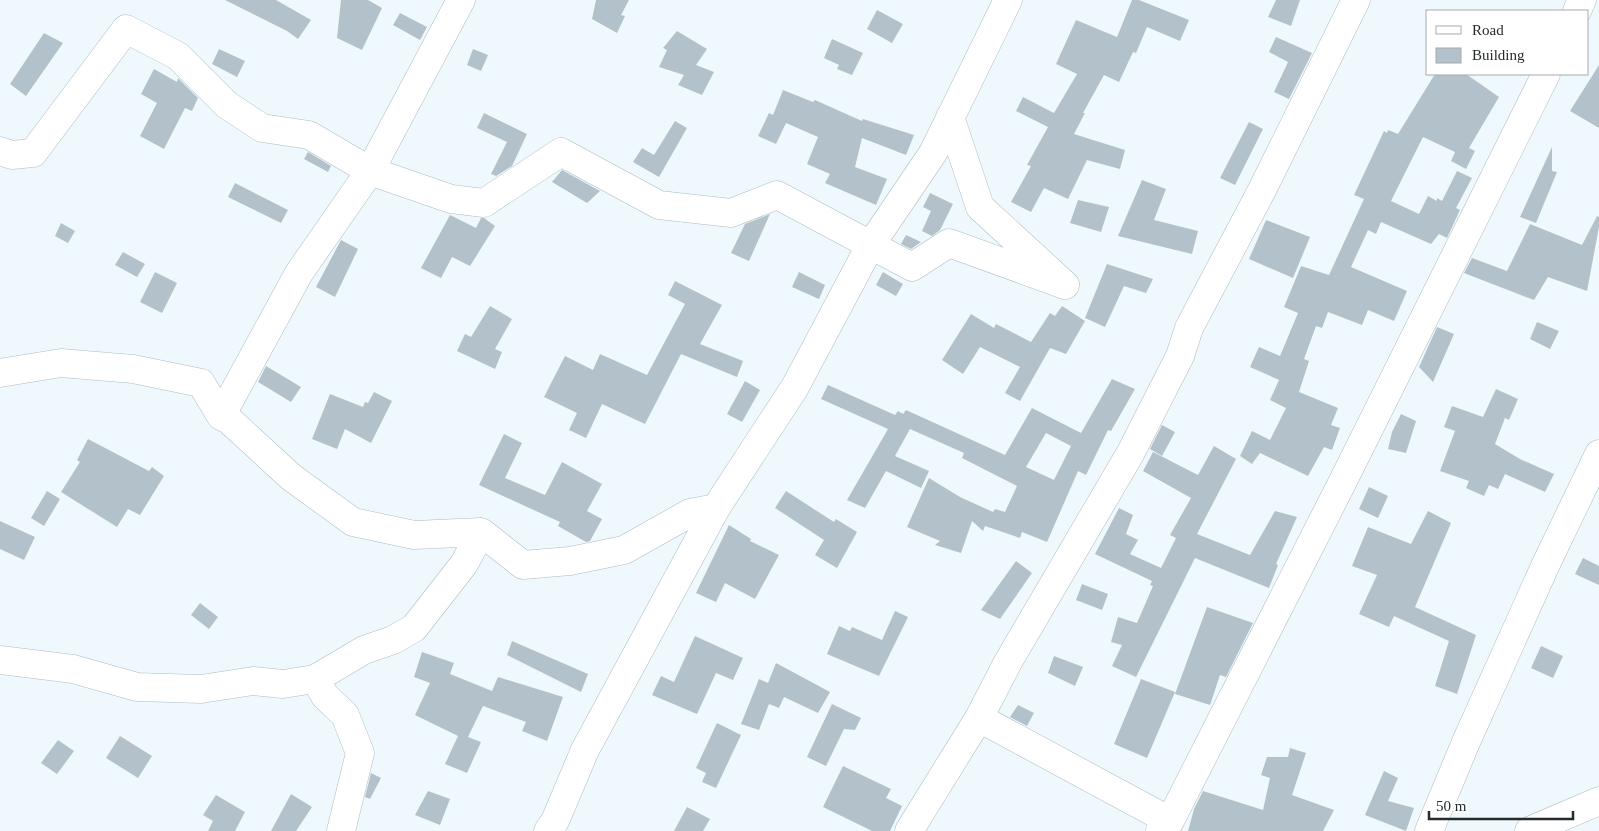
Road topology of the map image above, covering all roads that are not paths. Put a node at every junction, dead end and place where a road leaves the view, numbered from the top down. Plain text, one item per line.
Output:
1 (461, 0) edge
2 (1008, 0) edge
3 (1356, 0) edge
4 (1546, 75) edge
5 (950, 117) junction
6 (0, 151) edge
7 (370, 171) junction
8 (870, 246) junction
9 (0, 373) edge
10 (220, 416) junction
11 (1599, 454) edge
12 (716, 508) junction
13 (481, 532) junction
14 (0, 660) edge
15 (315, 679) junction
16 (978, 718) junction
17 (1599, 801) edge
18 (1165, 826) edge
19 (554, 828) edge
20 (341, 831) edge
21 (909, 831) edge
22 (1429, 831) edge
23 (1529, 831) edge

1 - 7 street
2 - 5 street
3 - 16 street
4 - 18 street
5 - 8 street
5 - 8 street
6 - 7 street
7 - 8 street
7 - 10 street
8 - 12 street
9 - 10 street
10 - 13 street
11 - 22 street
12 - 13 street
12 - 19 street
13 - 15 street
14 - 15 street
15 - 20 street
16 - 18 street
16 - 21 street
17 - 23 street

